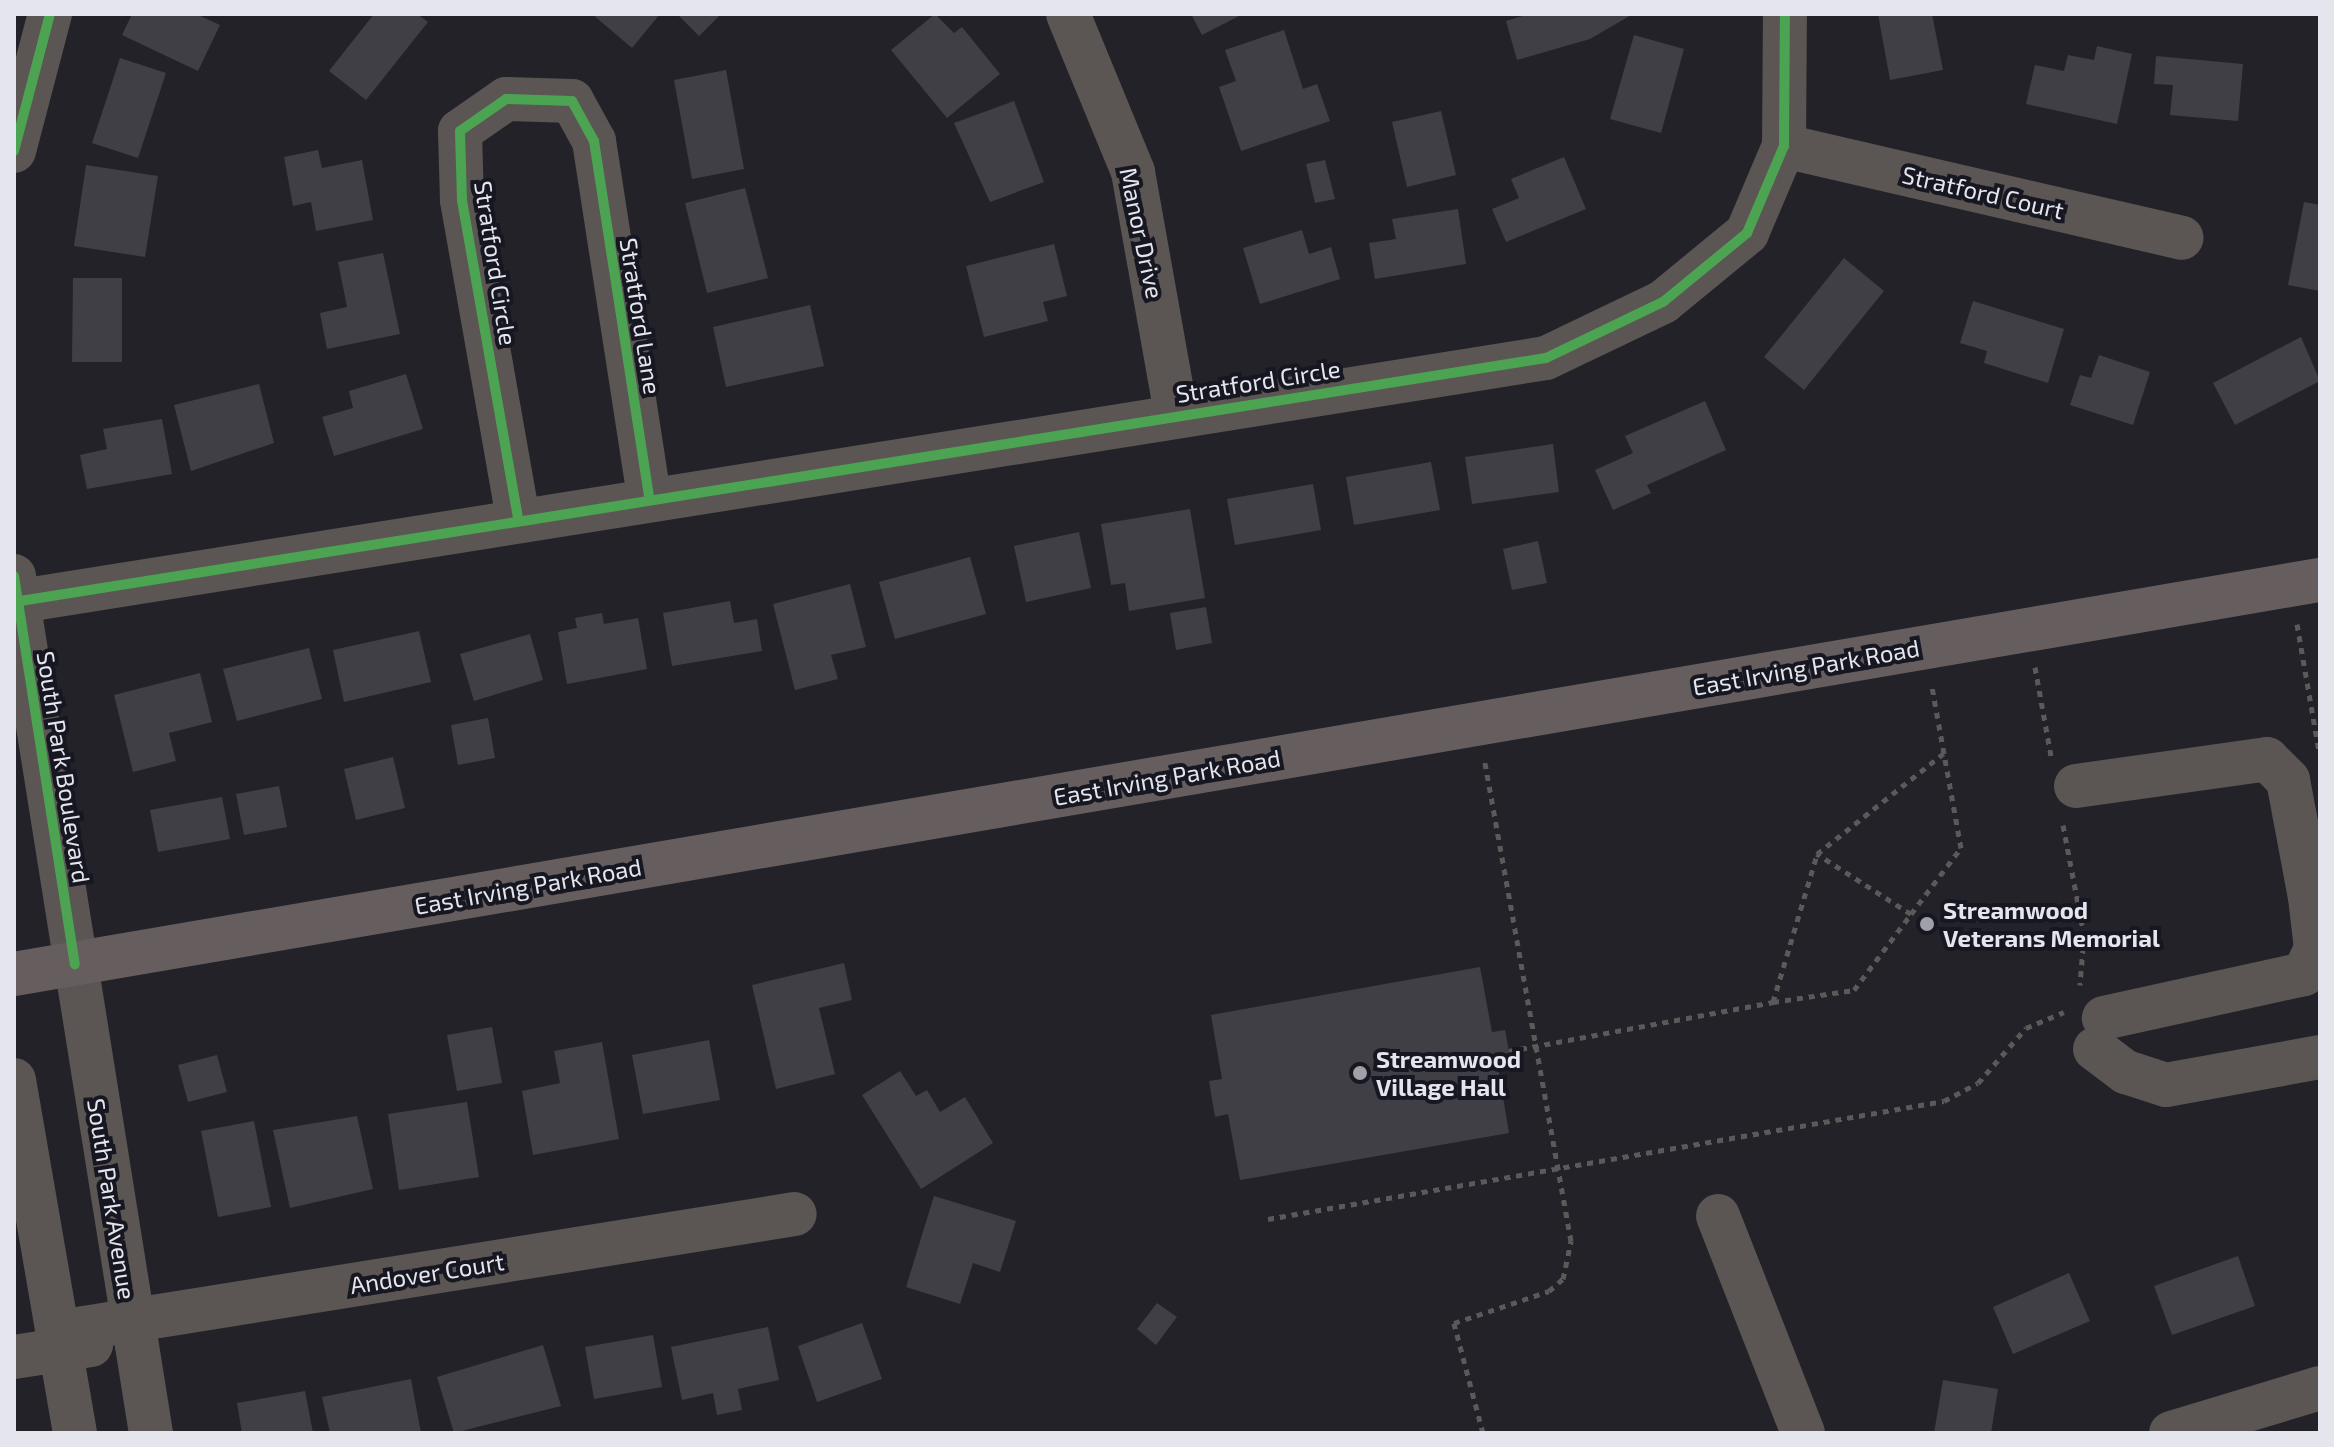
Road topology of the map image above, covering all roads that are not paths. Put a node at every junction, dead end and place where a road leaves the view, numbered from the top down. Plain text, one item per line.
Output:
1 (1068, 14) edge
2 (1785, 14) edge
3 (34, 32) edge
4 (594, 141) joint
5 (1784, 146) junction
6 (14, 151) edge
7 (2182, 238) dead end
8 (1176, 414) junction
9 (649, 496) junction
10 (518, 518) junction
11 (2305, 583) edge
12 (15, 593) edge
13 (2063, 785) road end
14 (75, 964) junction
15 (14, 974) edge
16 (2320, 1057) edge
17 (14, 1080) edge
18 (18, 1124) edge
19 (795, 1214) dead end
20 (1718, 1216) dead end
21 (30, 1252) edge
22 (132, 1328) junction
23 (60, 1341) junction
24 (14, 1357) edge
25 (2320, 1388) edge
26 (75, 1433) edge
27 (151, 1433) edge
28 (1803, 1433) edge
29 (2171, 1433) edge

1 - 8 street, Manor Drive
2 - 5 street, Stratford Circle
3 - 6 street
4 - 9 street, Stratford Lane
4 - 10 street, Stratford Circle
5 - 7 street, Stratford Court
5 - 8 street, Stratford Circle
8 - 9 street, Stratford Circle
9 - 10 street, Stratford Circle
10 - 12 street, Stratford Circle
11 - 14 main road, East Irving Park Road
12 - 14 street, South Park Boulevard
13 - 16 street
14 - 15 main road, East Irving Park Road
14 - 22 street, South Park Avenue
17 - 18 street
18 - 21 street
19 - 22 street, Andover Court
20 - 28 street
21 - 23 street
22 - 23 street, Andover Court
22 - 27 street, South Park Avenue
23 - 24 street, Andover Court
23 - 26 street
25 - 29 street

